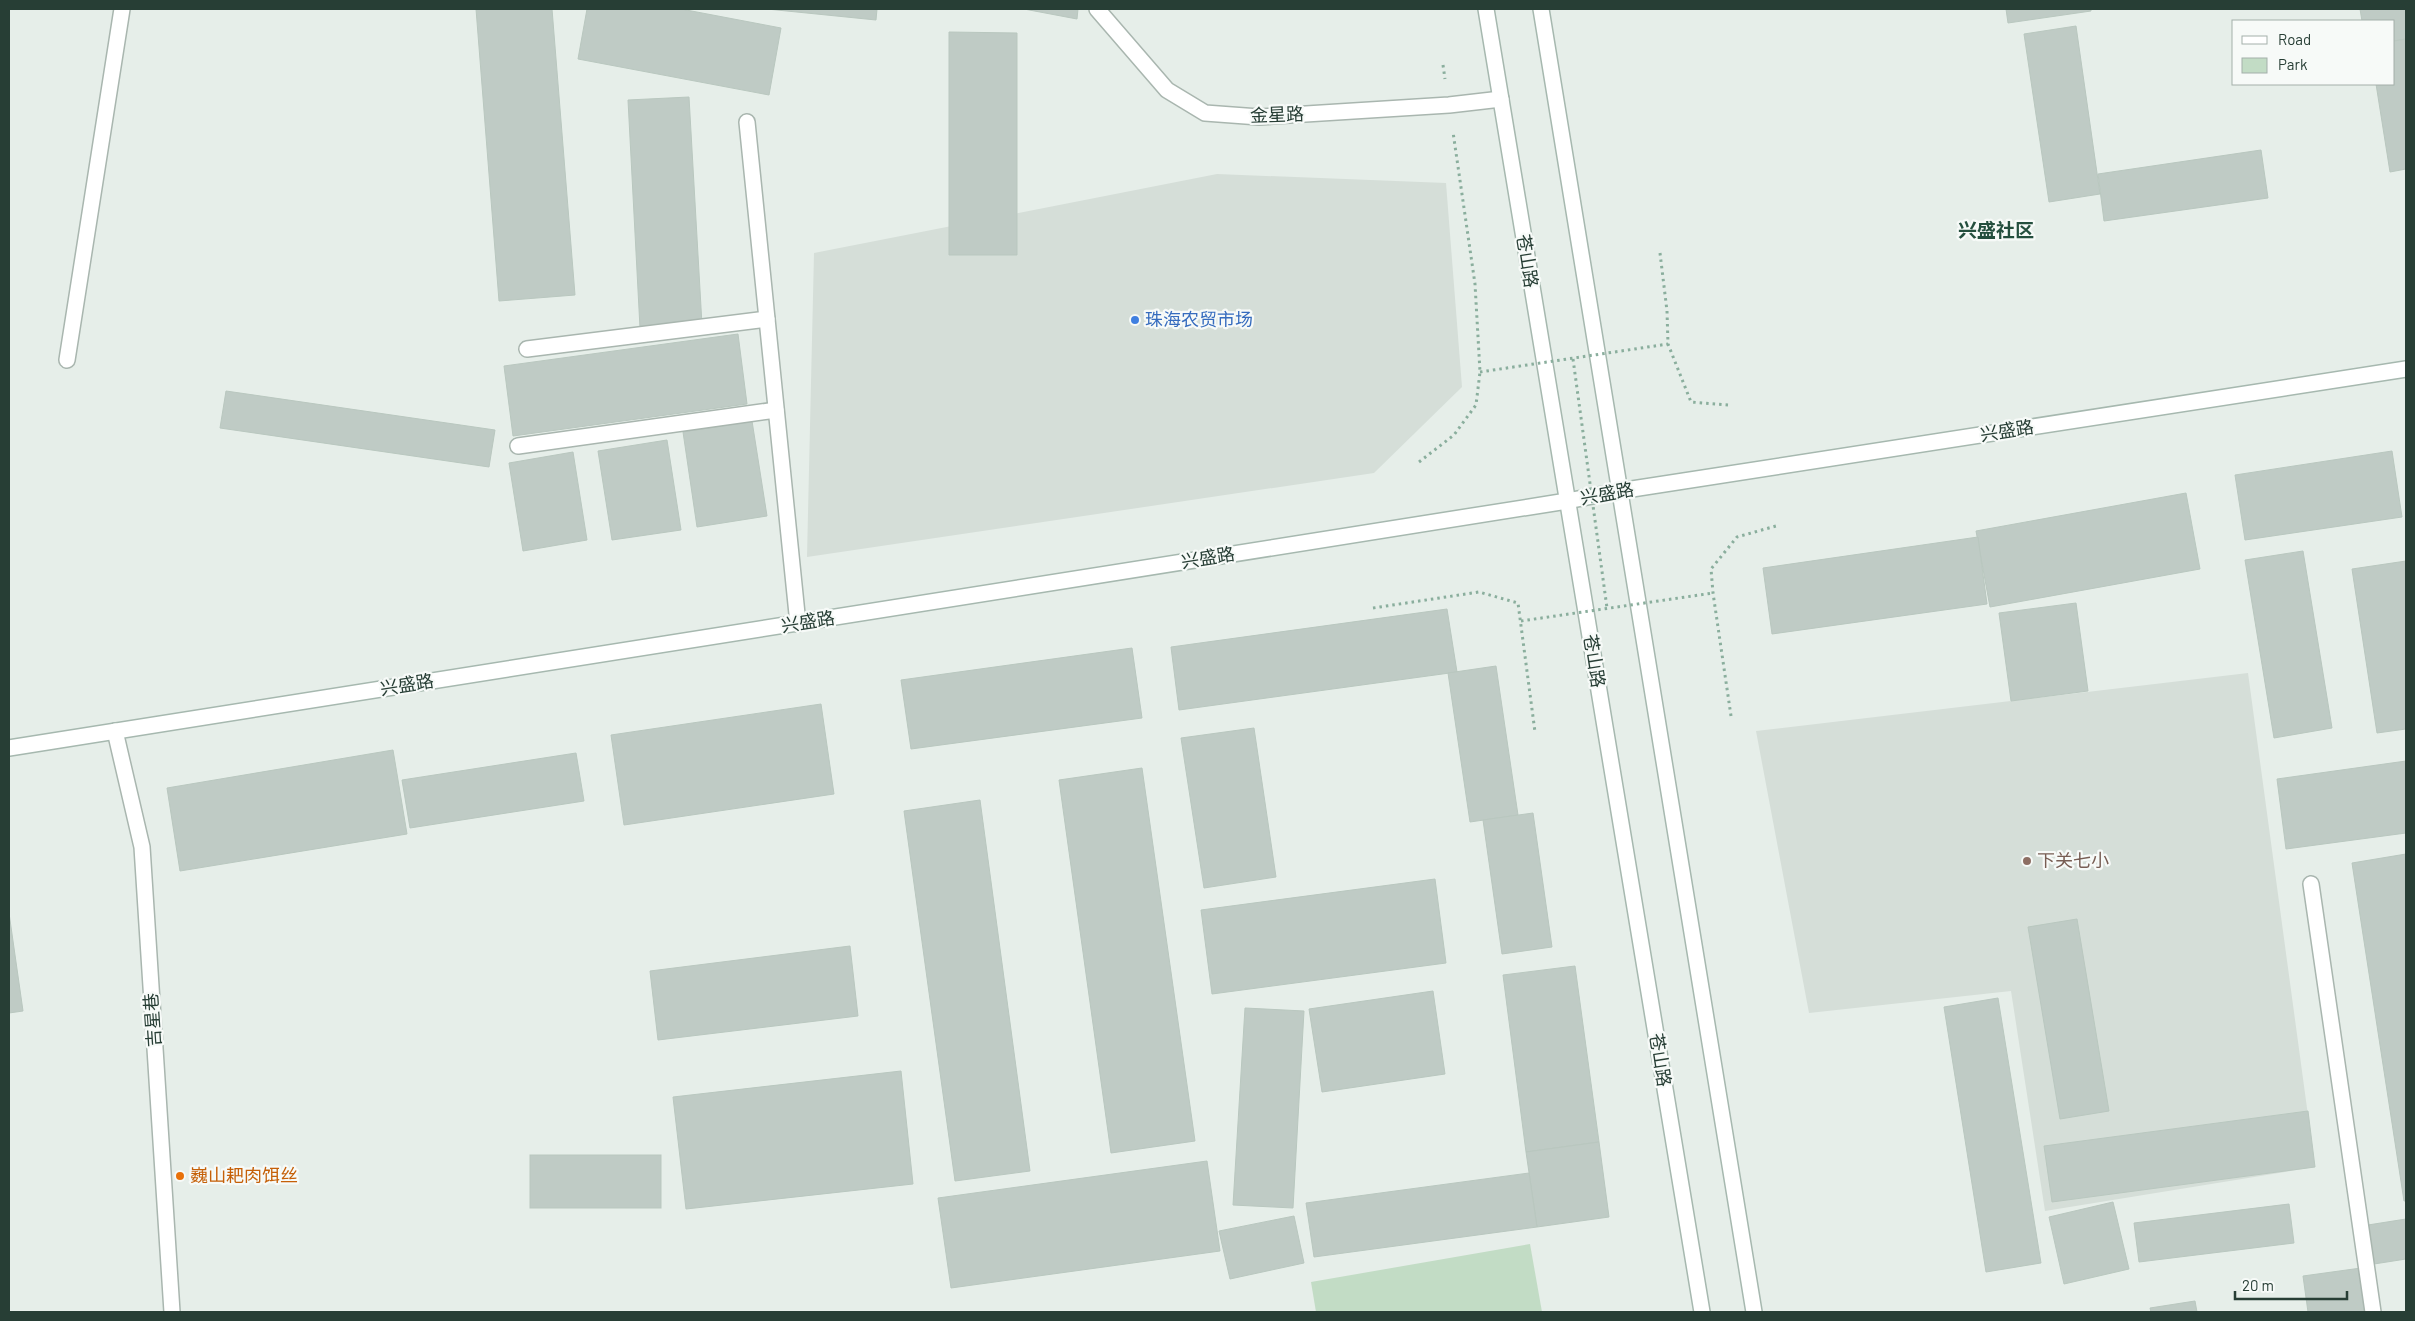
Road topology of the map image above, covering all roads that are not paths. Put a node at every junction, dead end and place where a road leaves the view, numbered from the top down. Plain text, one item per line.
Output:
1 (122, 9) edge
2 (1097, 9) edge
3 (1486, 9) edge
4 (1541, 9) edge
5 (1501, 99) junction
6 (747, 122) dead end
7 (767, 319) junction
8 (527, 349) dead end
9 (67, 360) dead end
10 (2406, 369) edge
11 (776, 410) junction
12 (518, 446) dead end
13 (1619, 491) junction
14 (1567, 501) junction
15 (798, 624) junction
16 (115, 731) junction
17 (9, 748) edge
18 (2311, 884) dead end
19 (172, 1312) edge
20 (1702, 1312) edge
21 (1754, 1312) edge
22 (2373, 1312) edge

1 - 9 street
2 - 5 street, 金星路
3 - 5 street, 苍山路
4 - 13 street
5 - 14 street, 苍山路
6 - 7 street
7 - 8 street
7 - 11 street
10 - 13 street, 兴盛路
11 - 12 street
11 - 15 street
13 - 14 street, 兴盛路
13 - 21 street
14 - 15 street, 兴盛路
14 - 20 street, 苍山路
15 - 16 street, 兴盛路
16 - 17 street, 兴盛路
16 - 19 street, 吉星巷
18 - 22 street

